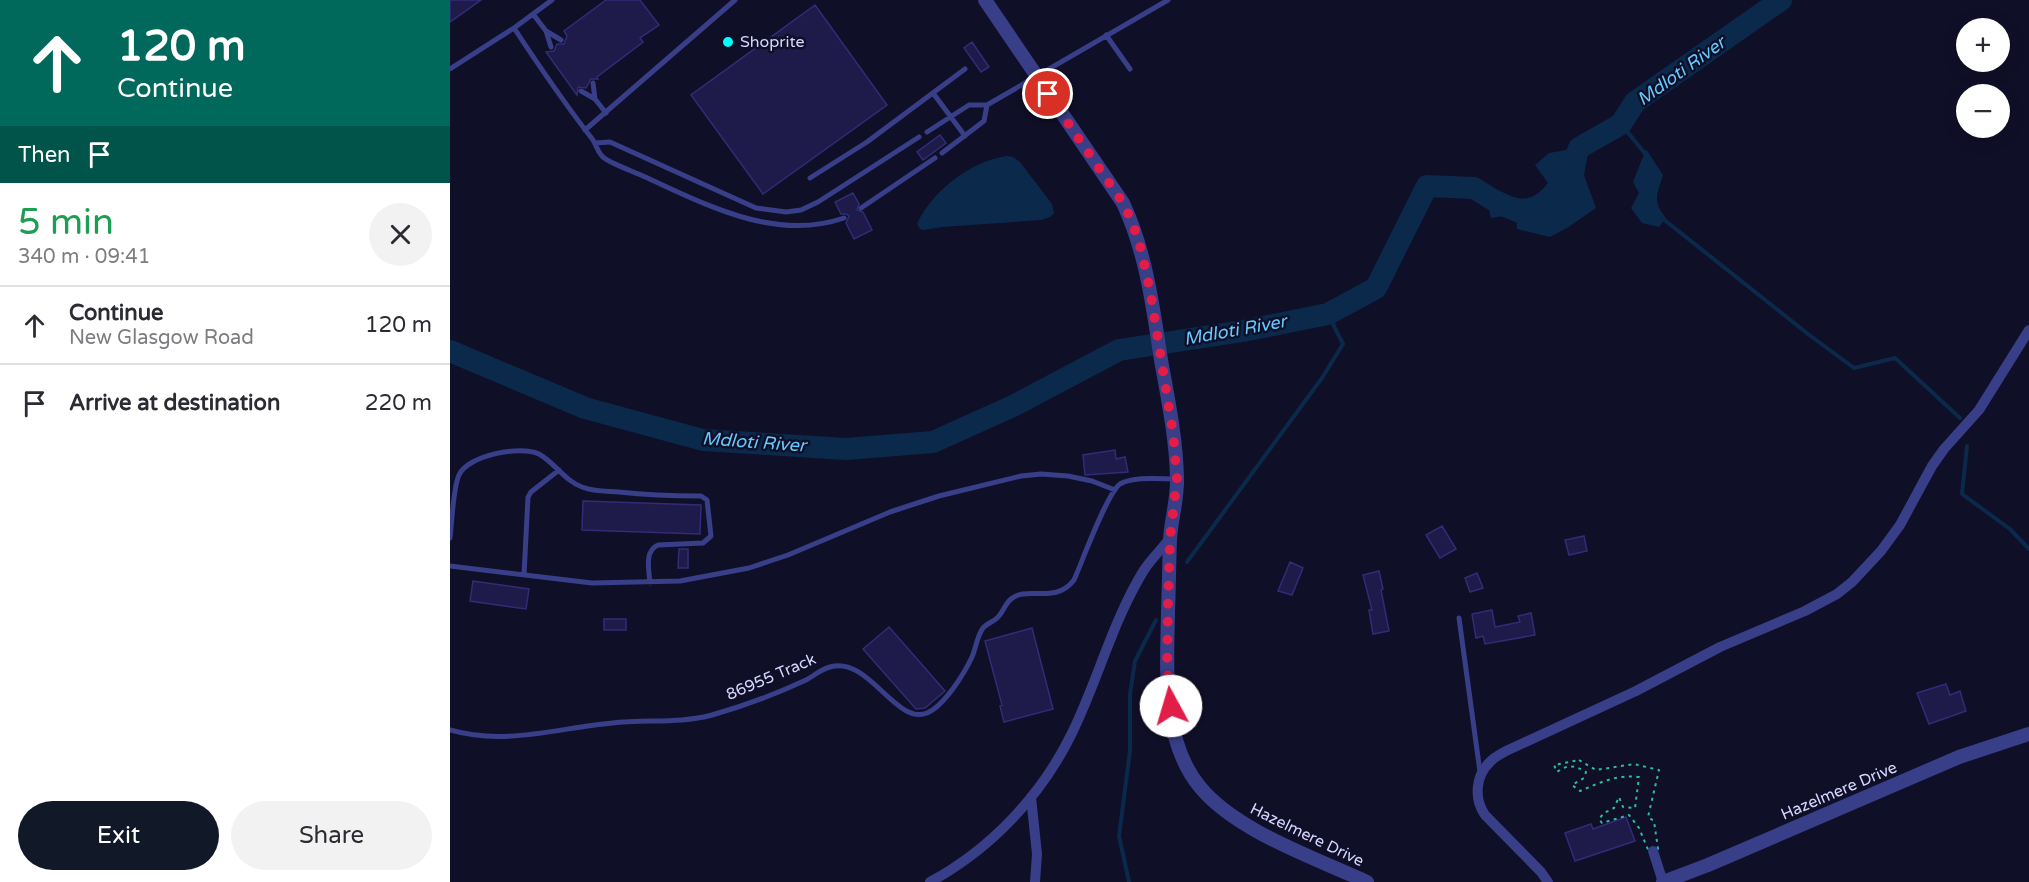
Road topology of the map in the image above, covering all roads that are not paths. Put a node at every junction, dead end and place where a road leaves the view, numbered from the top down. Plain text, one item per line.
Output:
1 (552, 0) edge
2 (735, 0) edge
3 (985, 0) edge
4 (1168, 0) edge
5 (533, 14) junction
6 (514, 28) junction
7 (546, 31) junction
8 (1106, 35) junction
9 (561, 40) dead end
10 (551, 46) dead end
11 (450, 69) edge
12 (965, 69) dead end
13 (1130, 69) dead end
14 (1036, 76) junction
15 (593, 83) dead end
16 (581, 91) dead end
17 (933, 93) junction
18 (595, 99) junction
19 (987, 105) junction
20 (606, 113) junction
21 (951, 117) junction
22 (585, 130) junction
23 (927, 132) dead end
24 (965, 136) junction
25 (919, 137) dead end
26 (595, 143) junction
27 (942, 153) dead end
28 (935, 158) dead end
29 (810, 178) dead end
30 (861, 208) dead end
31 (844, 218) dead end
32 (2029, 330) edge
33 (559, 471) junction
34 (1177, 479) junction
35 (1115, 490) junction
36 (450, 538) edge
37 (1170, 538) junction
38 (450, 566) edge
39 (524, 575) junction
40 (650, 583) junction
41 (1460, 618) dead end
42 (450, 730) edge
43 (2029, 734) edge
44 (1481, 776) junction
45 (1031, 797) junction
46 (1653, 851) road end
47 (930, 882) edge
48 (1035, 882) edge
49 (1367, 882) edge
50 (1548, 882) edge
51 (1663, 882) edge

1 - 5 lane
2 - 20 lane
3 - 14 street, Hazelmere Drive
4 - 8 lane
5 - 6 lane
5 - 7 lane
6 - 11 lane
6 - 22 lane
7 - 9 lane
7 - 10 lane
8 - 13 lane
8 - 14 lane
12 - 17 lane
14 - 19 lane
14 - 34 street, Hazelmere Drive
15 - 18 lane
16 - 18 lane
17 - 21 lane
17 - 29 lane
18 - 20 lane
19 - 21 lane
19 - 24 lane
20 - 22 lane
21 - 23 lane
21 - 24 lane
22 - 26 lane
24 - 27 lane
25 - 26 lane
26 - 31 lane
28 - 30 lane
32 - 44 street
33 - 36 lane
33 - 39 lane
33 - 40 lane
34 - 35 lane
34 - 37 street, Hazelmere Drive
35 - 40 lane
35 - 42 lane, 86955 Track
37 - 45 street
37 - 49 street, Hazelmere Drive
38 - 39 lane
39 - 40 lane
41 - 44 lane
43 - 51 street, Hazelmere Drive
44 - 50 street
45 - 47 street
45 - 48 street
46 - 51 street, Hazelmere Drive

